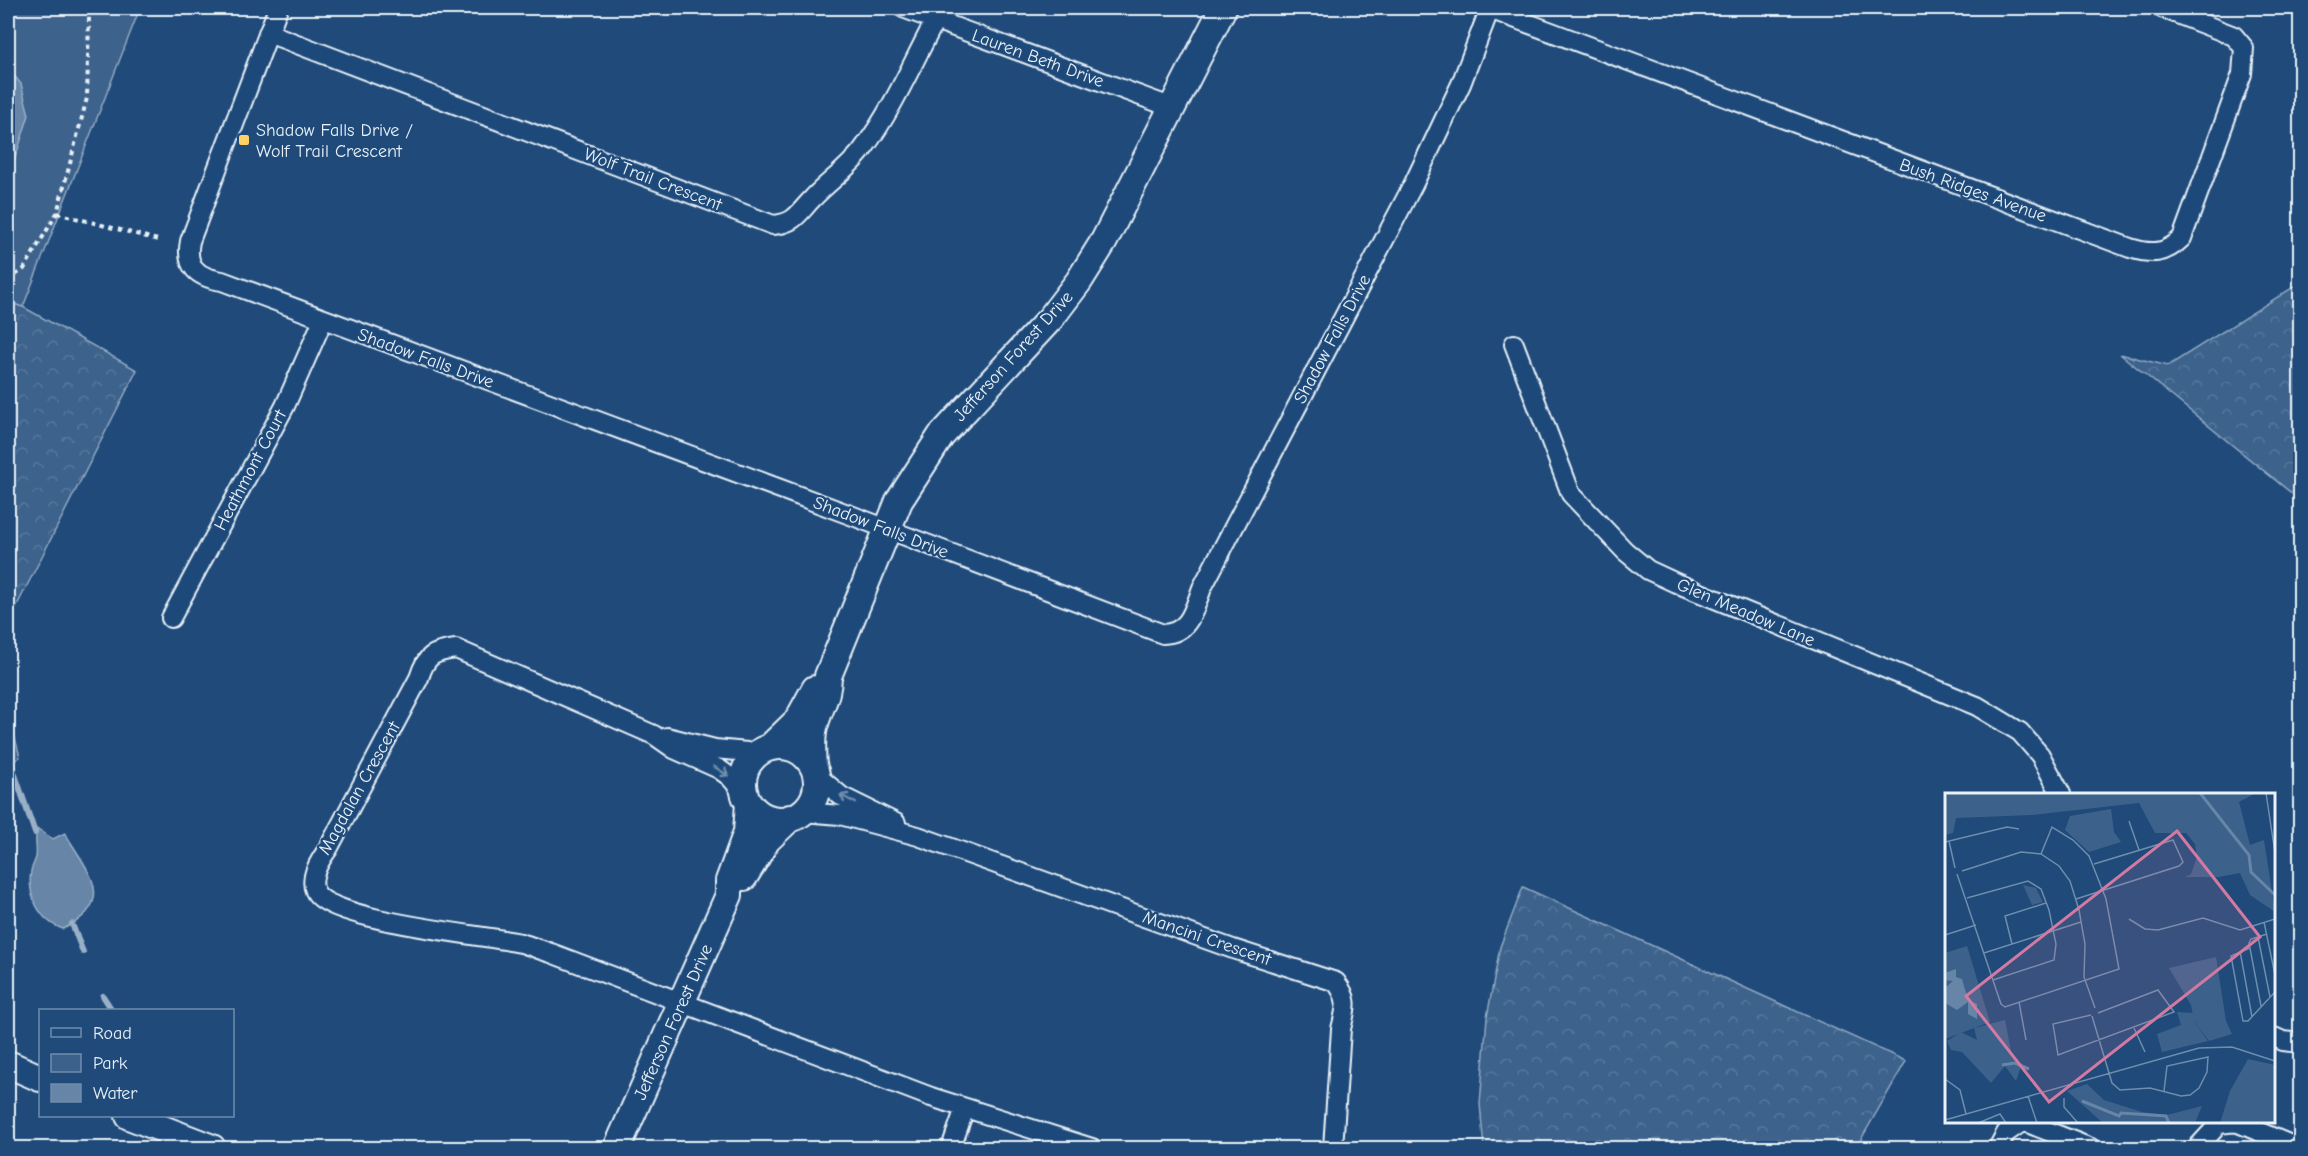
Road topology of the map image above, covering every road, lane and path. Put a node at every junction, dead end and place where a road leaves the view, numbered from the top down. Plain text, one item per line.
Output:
1 (93, 8) edge
2 (278, 8) edge
3 (903, 8) edge
4 (1223, 8) edge
5 (1489, 8) edge
6 (2162, 8) edge
7 (939, 14) edge
8 (268, 33) junction
9 (1173, 108) junction
10 (57, 213) junction
11 (158, 240) dead end
12 (8, 280) edge
13 (323, 320) junction
14 (1514, 344) dead end
15 (886, 529) junction
16 (171, 618) dead end
17 (828, 676) junction
18 (654, 735) junction
19 (764, 750) junction
20 (815, 770) junction
21 (2060, 793) edge
22 (747, 799) junction
23 (797, 815) junction
24 (918, 836) junction
25 (729, 896) junction
26 (682, 1003) junction
27 (2275, 1038) edge
28 (2301, 1043) edge
29 (8, 1064) edge
30 (39, 1078) edge
31 (965, 1108) junction
32 (132, 1117) edge
33 (2022, 1123) edge
34 (2026, 1123) edge
35 (2228, 1123) edge
36 (2238, 1123) edge
37 (2296, 1148) edge
38 (212, 1149) edge
39 (617, 1149) edge
40 (951, 1149) edge
41 (1092, 1149) edge
42 (1333, 1149) edge
43 (1998, 1149) edge
44 (2091, 1149) edge
45 (2197, 1149) edge

1 - 10 path
2 - 8 street, Shadow Falls Drive
3 - 7 street, Lauren Beth Drive
4 - 9 street, Jefferson Forest Drive
5 - 6 street, Bush Ridges Avenue
5 - 15 street, Shadow Falls Drive
7 - 8 street, Wolf Trail Crescent
7 - 9 street, Lauren Beth Drive
8 - 13 street, Shadow Falls Drive
9 - 15 street, Jefferson Forest Drive
10 - 11 path
10 - 12 path
13 - 15 street, Shadow Falls Drive
13 - 16 street, Heathmont Court
14 - 21 street, Glen Meadow Lane
15 - 17 street, Jefferson Forest Drive
17 - 19 street, Jefferson Forest Drive
17 - 20 street, Jefferson Forest Drive
18 - 19 street, Magdalan Crescent
18 -> 22 street, Magdalan Crescent
18 - 26 street, Magdalan Crescent
19 - 20 street
19 - 22 street
20 - 23 street
24 -> 20 street, Mancini Crescent
22 - 23 street
22 - 25 street, Jefferson Forest Drive
23 - 24 street, Mancini Crescent
23 - 25 street, Jefferson Forest Drive
24 - 42 street, Mancini Crescent
25 - 26 street, Jefferson Forest Drive
26 - 31 street
26 - 39 street, Jefferson Forest Drive
27 - 28 street
29 - 30 street
31 - 40 street
31 - 41 street
32 - 38 street
33 - 43 street
34 - 44 street
35 - 45 street
36 - 37 street

